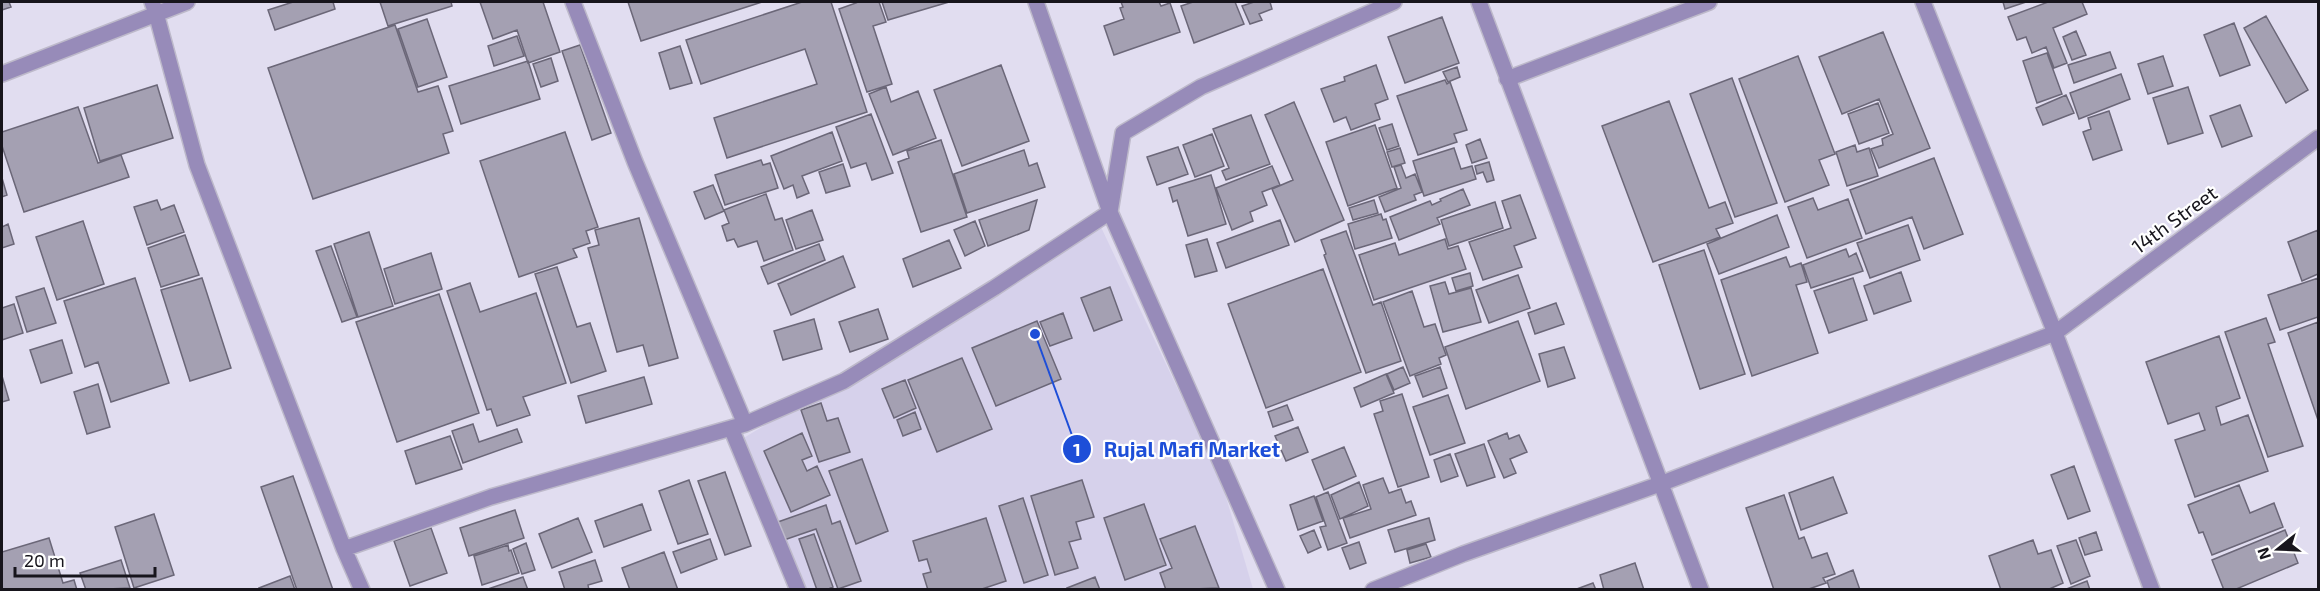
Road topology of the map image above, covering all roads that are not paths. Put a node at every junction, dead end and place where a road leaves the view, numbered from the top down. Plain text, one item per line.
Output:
1 (187, 2) edge
2 (573, 2) edge
3 (1036, 2) edge
4 (1394, 2) edge
5 (1479, 2) edge
6 (1709, 2) edge
7 (1923, 2) edge
8 (154, 7) edge
9 (2, 74) edge
10 (1507, 80) junction
11 (2319, 138) edge
12 (1110, 212) junction
13 (2055, 333) junction
14 (738, 426) junction
15 (1660, 484) junction
16 (344, 549) junction
17 (362, 590) edge
18 (798, 590) edge
19 (1277, 590) edge
20 (1373, 590) edge
21 (1701, 590) edge
22 (2152, 590) edge

1 - 8 street
2 - 14 street
3 - 12 street
4 - 12 street
5 - 10 street
6 - 10 street
7 - 13 street
8 - 9 street
8 - 16 street
10 - 15 street
11 - 13 street, 14th Street
12 - 14 street
12 - 19 street
13 - 15 street, 14th Street
13 - 22 street
14 - 16 street
14 - 18 street
15 - 20 street, 14th Street
15 - 21 street
16 - 17 street

